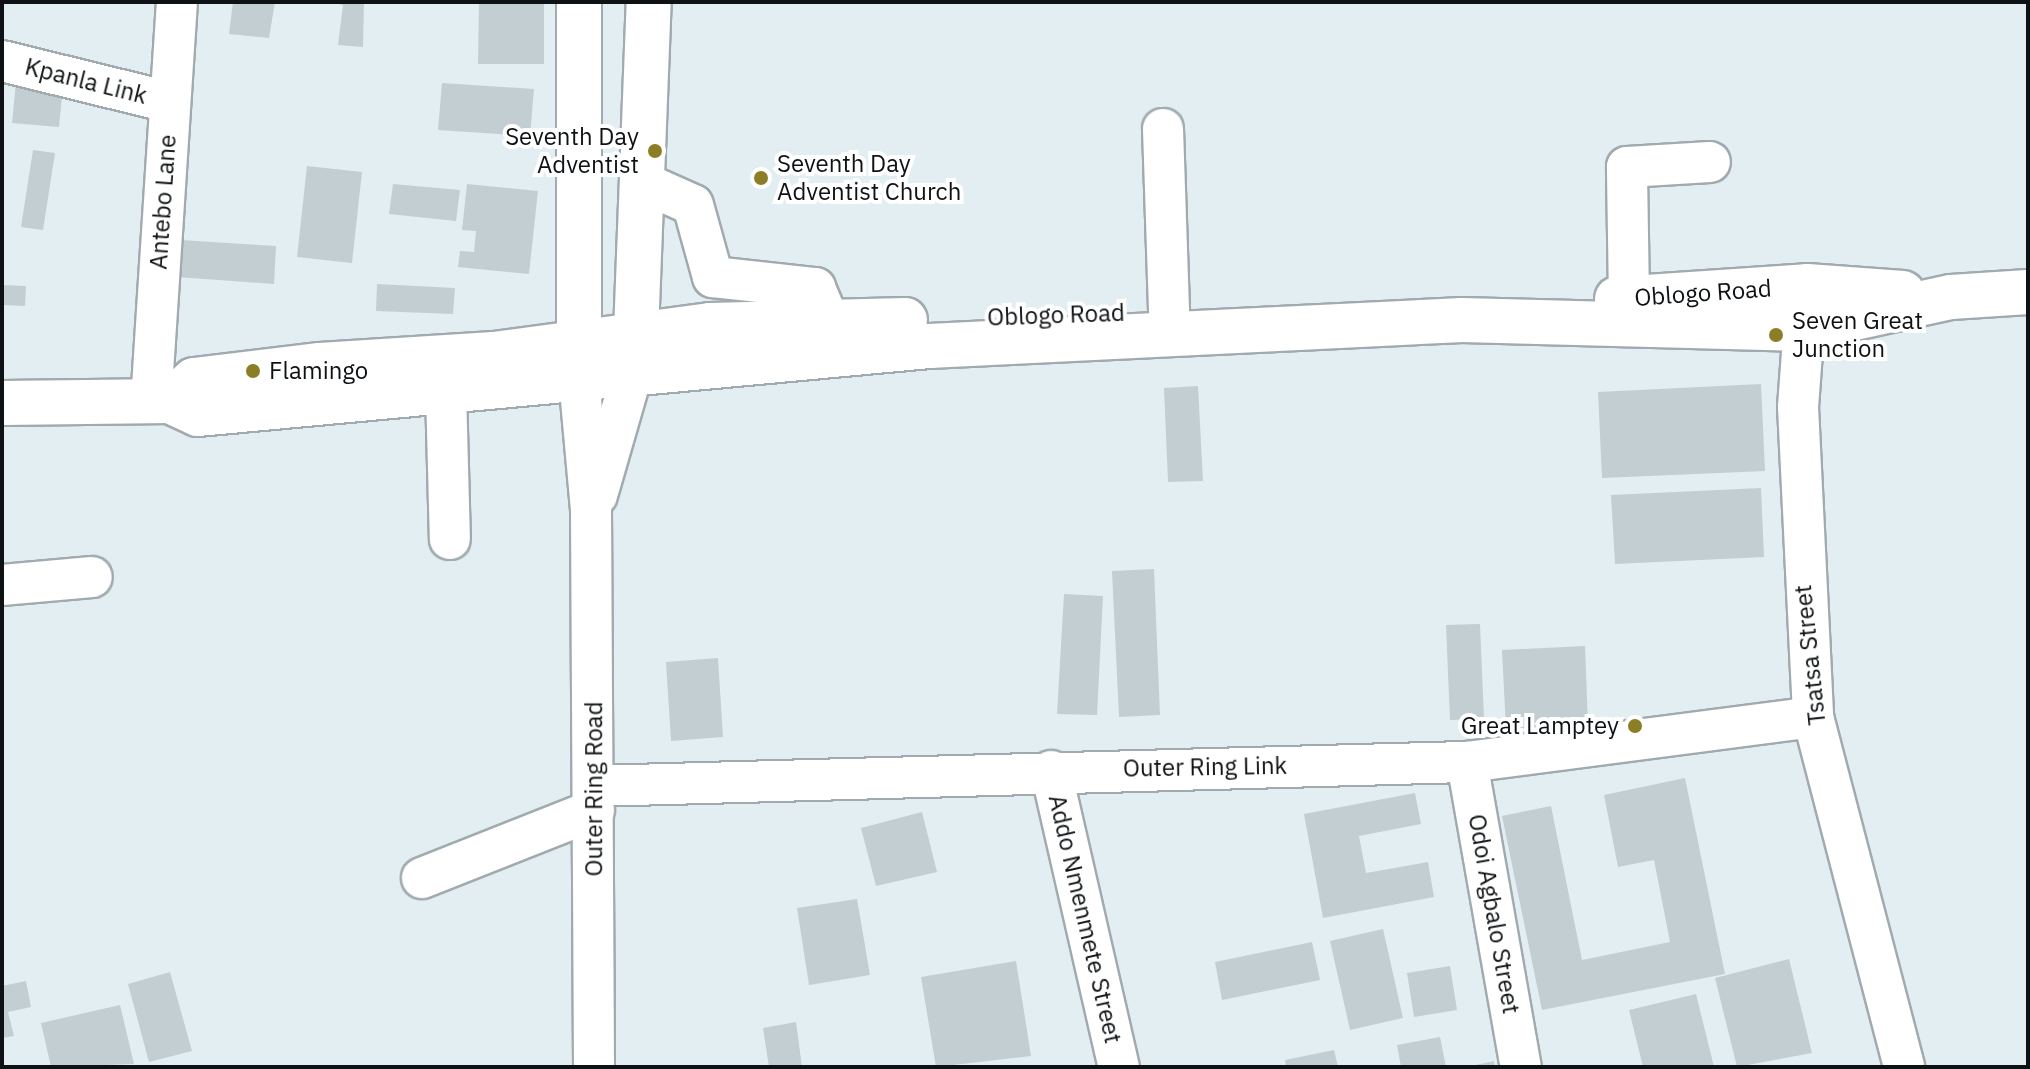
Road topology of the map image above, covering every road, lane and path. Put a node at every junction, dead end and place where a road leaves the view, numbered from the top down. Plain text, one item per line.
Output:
1 (177, 2) edge
2 (579, 2) edge
3 (649, 2) edge
4 (2, 61) edge
5 (169, 102) junction
6 (1163, 129) dead end
7 (1710, 162) dead end
8 (646, 184) junction
9 (1807, 286) junction
10 (2028, 292) edge
11 (1951, 297) junction
12 (1629, 299) junction
13 (1169, 311) junction
14 (830, 323) junction
15 (1804, 329) junction
16 (637, 351) junction
17 (578, 358) junction
18 (446, 391) junction
19 (161, 402) junction
20 (2, 403) edge
21 (591, 510) junction
22 (450, 539) dead end
23 (92, 577) dead end
24 (2, 585) edge
25 (1813, 717) junction
26 (1467, 762) junction
27 (1051, 771) junction
28 (595, 798) junction
29 (422, 878) dead end
30 (594, 1067) edge
31 (1119, 1067) edge
32 (1521, 1067) edge
33 (1904, 1067) edge

1 - 5 street, Antebo Lane
2 - 17 main road, Outer Ring Road
3 - 8 main road, Outer Ring Road
4 - 5 street, Kpanla Link
5 - 19 street, Antebo Lane
6 - 13 street
7 - 12 street
8 - 14 street
8 - 16 main road, Outer Ring Road
9 - 11 main road, Oblogo Road
9 - 12 main road, Oblogo Road
9 - 15 street, Tsatsa Street
10 - 11 main road, Oblogo Road
11 - 15 main road, Oblogo Road
12 - 13 main road, Oblogo Road
13 - 14 main road, Oblogo Road
14 - 16 main road, Oblogo Road
15 - 16 main road, Oblogo Road
15 - 25 street, Tsatsa Street
16 - 17 main road, Oblogo Road
16 - 21 street, Outer Ring Road
17 - 18 main road, Oblogo Road
17 - 19 main road, Oblogo Road
17 - 21 street, Outer Ring Road
18 - 19 main road, Oblogo Road
18 - 22 street
19 - 20 main road, Oblogo Road
21 - 28 street, Outer Ring Road
23 - 24 street
25 - 26 street, Outer Ring Link
25 - 33 street, Tsatsa Street
26 - 27 street, Outer Ring Link
26 - 32 street, Odoi Agbalo Street
27 - 28 street, Outer Ring Link
27 - 31 street, Addo Nmenmete Street
28 - 29 street, Outer Ring Link
28 - 30 street, Outer Ring Road

